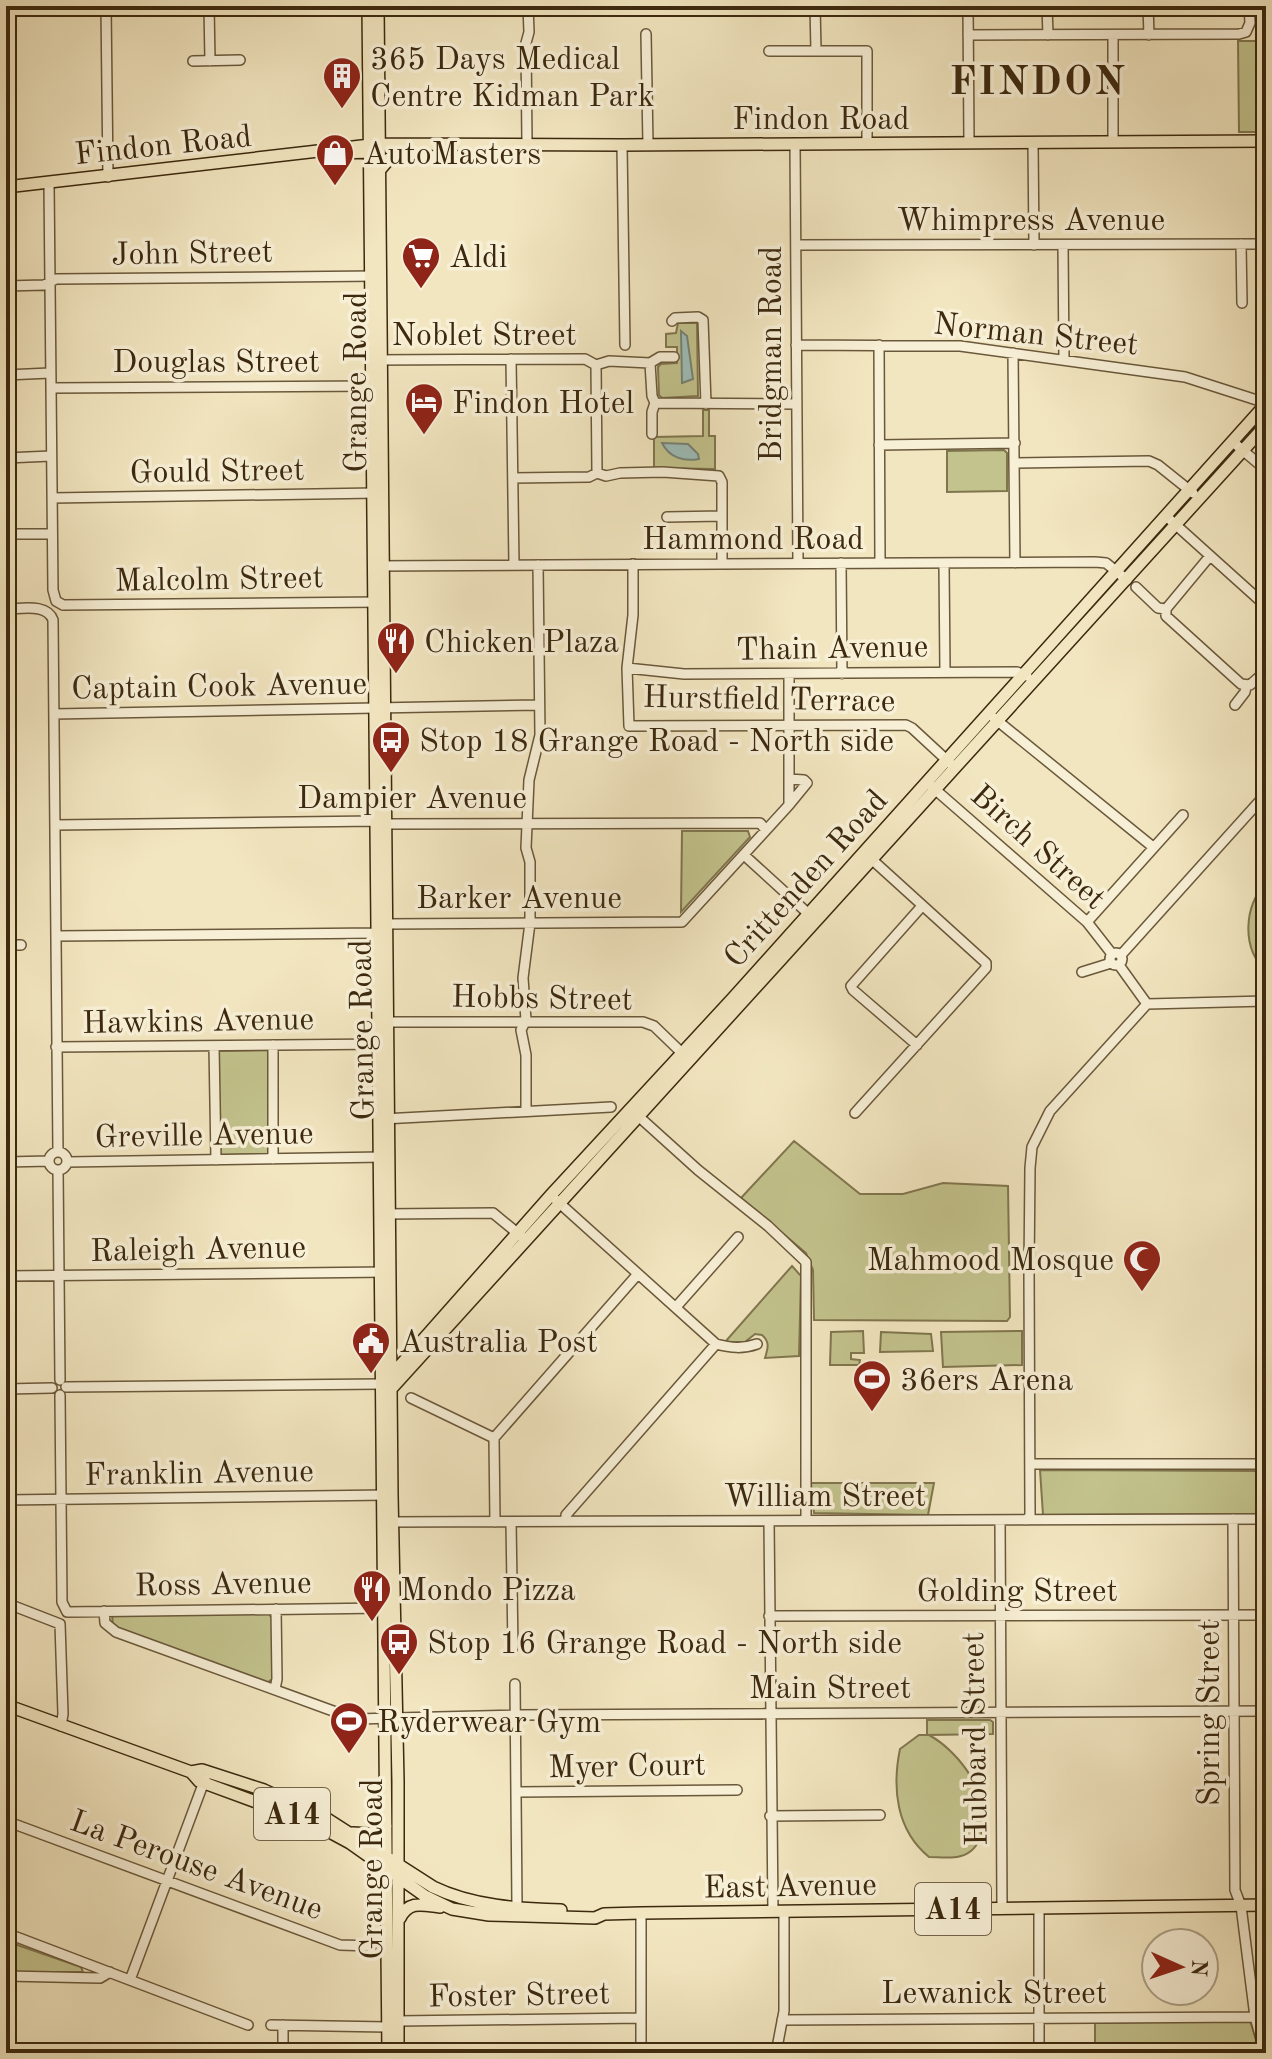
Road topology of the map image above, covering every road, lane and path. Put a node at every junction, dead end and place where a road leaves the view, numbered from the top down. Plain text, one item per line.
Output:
1 (106, 6) edge
2 (209, 6) edge
3 (368, 6) edge
4 (378, 6) edge
5 (528, 6) edge
6 (815, 6) edge
7 (968, 6) edge
8 (1047, 6) edge
9 (1148, 6) edge
10 (1249, 6) edge
11 (646, 34) dead end
12 (968, 35) junction
13 (1048, 35) junction
14 (1113, 35) junction
15 (1149, 35) junction
16 (769, 51) dead end
17 (816, 51) junction
18 (240, 60) dead end
19 (193, 61) dead end
20 (210, 61) junction
21 (378, 118) junction
22 (369, 127) junction
23 (1266, 141) edge
24 (1113, 142) junction
25 (969, 143) junction
26 (1033, 143) junction
27 (527, 144) junction
28 (795, 144) junction
29 (867, 144) junction
30 (622, 145) junction
31 (648, 145) junction
32 (408, 147) junction
33 (374, 148) junction
34 (348, 150) junction
35 (375, 172) junction
36 (108, 177) junction
37 (49, 183) junction
38 (6, 187) edge
39 (1241, 244) junction
40 (1266, 244) edge
41 (796, 245) junction
42 (1034, 245) junction
43 (1063, 245) junction
44 (375, 276) junction
45 (50, 282) junction
46 (6, 286) edge
47 (1242, 303) dead end
48 (672, 321) dead end
49 (625, 345) dead end
50 (796, 345) junction
51 (879, 345) junction
52 (1013, 353) junction
53 (674, 357) dead end
54 (511, 359) junction
55 (376, 360) junction
56 (1064, 360) junction
57 (650, 363) junction
58 (596, 365) junction
59 (50, 373) junction
60 (6, 375) edge
61 (376, 386) junction
62 (51, 388) junction
63 (655, 403) junction
64 (1266, 403) edge
65 (706, 404) junction
66 (797, 404) junction
67 (1266, 425) edge
68 (652, 434) dead end
69 (1233, 442) junction
70 (1015, 443) junction
71 (879, 445) junction
72 (1243, 450) junction
73 (51, 456) junction
74 (6, 458) edge
75 (1015, 463) junction
76 (1266, 470) edge
77 (597, 473) junction
78 (513, 478) junction
79 (1189, 490) junction
80 (377, 493) junction
81 (52, 498) junction
82 (1199, 498) junction
83 (722, 516) junction
84 (667, 517) dead end
85 (1171, 520) junction
86 (6, 534) edge
87 (52, 534) junction
88 (1210, 556) junction
89 (798, 563) junction
90 (841, 563) junction
91 (880, 563) junction
92 (1015, 563) junction
93 (633, 564) junction
94 (722, 564) junction
95 (944, 564) junction
96 (514, 565) junction
97 (538, 565) junction
98 (379, 566) junction
99 (1117, 571) junction
100 (1131, 584) junction
101 (379, 602) junction
102 (1266, 606) edge
103 (6, 609) edge
104 (1166, 609) junction
105 (627, 668) junction
106 (1266, 671) edge
107 (945, 672) junction
108 (789, 674) junction
109 (842, 674) junction
110 (1029, 678) junction
111 (1246, 686) junction
112 (539, 705) junction
113 (1235, 705) dead end
114 (380, 708) junction
115 (54, 714) junction
116 (993, 717) junction
117 (789, 727) junction
118 (950, 763) junction
119 (789, 779) junction
120 (931, 785) junction
121 (1266, 794) edge
122 (789, 805) junction
123 (1183, 815) dead end
124 (381, 823) junction
125 (529, 823) junction
126 (55, 825) junction
127 (766, 830) junction
128 (1153, 847) junction
129 (862, 851) junction
130 (744, 855) junction
131 (872, 860) junction
132 (922, 906) junction
133 (812, 917) junction
134 (1087, 922) junction
135 (530, 923) junction
136 (382, 928) junction
137 (56, 936) junction
138 (6, 945) edge
139 (21, 945) dead end
140 (1116, 959) junction
141 (1082, 972) dead end
142 (1266, 1001) edge
143 (1147, 1004) junction
144 (526, 1020) junction
145 (383, 1022) junction
146 (383, 1044) junction
147 (273, 1045) junction
148 (917, 1045) junction
149 (214, 1046) junction
150 (56, 1047) junction
151 (681, 1052) junction
152 (691, 1061) junction
153 (611, 1107) dead end
154 (629, 1108) junction
155 (526, 1111) junction
156 (855, 1113) dead end
157 (639, 1117) junction
158 (384, 1119) junction
159 (58, 1152) junction
160 (384, 1157) junction
161 (273, 1159) junction
162 (216, 1160) junction
163 (49, 1161) junction
164 (6, 1162) edge
165 (67, 1162) junction
166 (58, 1170) junction
167 (556, 1199) junction
168 (385, 1214) junction
169 (522, 1236) junction
170 (738, 1237) dead end
171 (385, 1272) junction
172 (637, 1275) junction
173 (6, 1276) edge
174 (59, 1276) junction
175 (676, 1307) junction
176 (716, 1344) junction
177 (757, 1344) dead end
178 (391, 1350) junction
179 (406, 1359) junction
180 (392, 1375) junction
181 (59, 1387) junction
182 (386, 1387) junction
183 (6, 1389) edge
184 (411, 1398) dead end
185 (494, 1438) junction
186 (1031, 1464) junction
187 (1266, 1464) edge
188 (387, 1495) junction
189 (6, 1500) edge
190 (62, 1500) junction
191 (1233, 1519) junction
192 (1266, 1519) edge
193 (806, 1520) junction
194 (1000, 1520) junction
195 (1026, 1520) junction
196 (566, 1521) junction
197 (769, 1521) junction
198 (388, 1522) junction
199 (495, 1522) junction
200 (511, 1522) junction
201 (6, 1603) edge
202 (384, 1608) junction
203 (276, 1609) junction
204 (104, 1611) junction
205 (1233, 1615) junction
206 (1266, 1615) edge
207 (769, 1616) junction
208 (999, 1616) junction
209 (513, 1648) dead end
210 (515, 1684) dead end
211 (275, 1689) junction
212 (6, 1705) edge
213 (1233, 1711) junction
214 (1266, 1711) edge
215 (999, 1712) junction
216 (770, 1713) junction
217 (516, 1715) junction
218 (390, 1718) junction
219 (61, 1726) junction
220 (206, 1778) junction
221 (737, 1790) dead end
222 (518, 1792) junction
223 (880, 1815) dead end
224 (770, 1816) junction
225 (6, 1821) edge
226 (386, 1826) junction
227 (352, 1833) junction
228 (392, 1867) junction
229 (168, 1880) junction
230 (1266, 1905) edge
231 (517, 1906) junction
232 (1241, 1906) junction
233 (1039, 1908) junction
234 (452, 1909) junction
235 (1002, 1909) junction
236 (778, 1911) junction
237 (641, 1913) junction
238 (604, 1914) junction
239 (398, 1922) junction
240 (6, 1933) edge
241 (371, 1946) dead end
242 (110, 1972) junction
243 (6, 1976) edge
244 (130, 1980) junction
245 (1038, 2017) junction
246 (1255, 2017) junction
247 (641, 2018) junction
248 (782, 2020) junction
249 (392, 2024) junction
250 (248, 2025) dead end
251 (271, 2025) dead end
252 (283, 2025) junction
253 (283, 2053) edge
254 (388, 2053) edge
255 (398, 2053) edge
256 (641, 2053) edge
257 (776, 2053) edge
258 (1039, 2053) edge
259 (1265, 2053) edge

1 - 36 street
2 - 20 street
3 - 22 main road, Grange Road
4 - 21 main road, Grange Road
5 - 27 street
6 - 17 street
7 - 12 street
8 - 13 street
9 - 15 street
10 - 15 street
11 - 31 street
12 - 13 street
12 - 25 street
13 - 14 street
14 - 15 street
14 - 24 street
16 - 17 street
17 - 29 street
18 - 20 street
19 - 20 street
21 - 32 main road
21 - 33 main road, Grange Road
22 - 33 main road, Grange Road
22 - 34 main road
23 - 24 main road, Findon Road
24 - 26 main road, Findon Road
25 - 26 main road, Findon Road
25 - 29 main road, Findon Road
26 - 42 street
27 - 30 main road, Findon Road
27 - 32 main road, Findon Road
28 - 29 main road, Findon Road
28 - 31 main road, Findon Road
28 - 41 street, Bridgman Road
30 - 31 main road, Findon Road
30 - 49 street
32 - 33 main road, Findon Road
32 - 35 main road
33 - 34 main road, Findon Road
33 - 35 main road, Grange Road
34 - 35 main road
34 - 36 main road, Findon Road
35 - 44 main road, Grange Road
36 - 37 main road, Findon Road
37 - 38 main road, Findon Road
37 - 45 street
39 - 40 street, Whimpress Avenue
39 - 43 street, Whimpress Avenue
39 - 47 street
41 - 42 street, Whimpress Avenue
41 - 50 street, Bridgman Road
42 - 43 street, Whimpress Avenue
43 - 56 street
44 - 45 street, John Street
44 - 55 main road, Grange Road
45 - 46 street, John Street
45 - 59 street
48 - 65 street
50 - 51 street, Norman Street
50 - 66 street, Bridgman Road
51 - 52 street, Norman Street
51 - 71 street
52 - 56 street, Norman Street
52 - 70 street
53 - 57 street, Noblet Street
54 - 55 street, Noblet Street
54 - 58 street, Noblet Street
54 - 78 street
55 - 61 main road, Grange Road
56 - 64 street, Norman Street
57 - 58 street, Noblet Street
57 - 63 street
58 - 77 street
59 - 60 street
59 - 62 street
61 - 62 street, Douglas Street
61 - 80 main road, Grange Road
62 - 73 street
63 - 65 street
63 - 68 street
64 - 69 main road, Crittenden Road
65 - 66 street
66 - 89 street, Bridgman Road
67 - 72 main road, Crittenden Road
69 - 72 street
69 - 79 main road, Crittenden Road
70 - 71 street
70 - 75 street
71 - 91 street
72 - 76 street
72 - 82 main road, Crittenden Road
73 - 74 street
73 - 81 street
75 - 79 street
75 - 92 street
77 - 78 street
77 - 83 street
78 - 96 street
79 - 82 street
79 - 85 main road, Crittenden Road
80 - 81 street, Gould Street
80 - 98 main road, Grange Road
81 - 87 street
82 - 85 main road, Crittenden Road
83 - 84 street
83 - 94 street
85 - 88 street
85 - 99 main road, Crittenden Road
85 - 100 main road, Crittenden Road
86 - 87 street
87 - 101 street, Malcolm Street
88 - 102 street
88 - 104 street
89 - 90 street, Hammond Road
89 - 94 street, Hammond Road
90 - 91 street, Hammond Road
90 - 109 street
91 - 95 street, Hammond Road
92 - 95 street, Hammond Road
92 - 99 street, Hammond Road
93 - 94 street, Hammond Road
93 - 97 street, Hammond Road
93 - 105 street, Hurstfield Terrace
95 - 107 street
96 - 97 street, Hammond Road
96 - 98 street, Hammond Road
97 - 112 street
98 - 101 main road, Grange Road
99 - 100 street, Hammond Road
99 - 110 main road, Crittenden Road
100 - 104 street, Hammond Road
100 - 110 main road, Crittenden Road
101 - 114 main road, Grange Road
103 - 115 street
104 - 111 street, Hammond Road
105 - 108 street, Thain Avenue
105 - 117 street, Hurstfield Terrace
106 - 111 street
107 - 109 street, Thain Avenue
107 - 110 street, Thain Avenue
108 - 109 street, Thain Avenue
108 - 117 street, Barker Avenue
110 - 116 main road, Crittenden Road
111 - 113 street
112 - 114 street, Captain Cook Avenue
112 - 125 street
114 - 115 street, Captain Cook Avenue
114 - 124 main road, Grange Road
115 - 126 street
116 - 118 main road, Crittenden Road
116 - 128 street
117 - 118 street, Hurstfield Terrace
117 - 119 street, Barker Avenue
118 - 120 main road, Crittenden Road
119 - 122 street, Barker Avenue
119 - 122 street, Barker Avenue
120 - 129 main road, Crittenden Road
120 - 131 main road, Crittenden Road
120 - 134 street, Birch Street
121 - 140 street
122 - 127 street, Barker Avenue
123 - 128 street
124 - 125 street, Dampier Avenue
124 - 126 street, Dampier Avenue
124 - 136 main road, Grange Road
125 - 127 street, Dampier Avenue
125 - 135 street
126 - 137 street
127 - 130 street, Barker Avenue
128 - 134 street
129 - 131 street
129 - 133 main road, Crittenden Road
130 - 133 street
130 - 135 street, Barker Avenue
131 - 132 street
131 - 133 main road, Crittenden Road
132 - 148 street
132 - 148 street
133 - 151 main road, Crittenden Road
133 - 152 main road, Crittenden Road
134 - 140 street, Birch Street
135 - 136 street, Barker Avenue
135 - 144 street
136 - 137 street, Barker Avenue
136 - 145 main road, Grange Road
137 - 150 street
138 - 139 street
140 - 141 street
140 - 143 street, Birch Street
142 - 143 street
143 - 186 street
144 - 145 street, Hobbs Street
144 - 151 street, Hobbs Street
144 - 155 street
145 - 146 main road, Grange Road
146 - 147 street, Hawkins Avenue
146 - 158 main road, Grange Road
147 - 149 street, Hawkins Avenue
147 - 161 street
148 - 156 street
149 - 150 street, Hawkins Avenue
149 - 162 street
150 - 159 street
151 - 152 street, Hobbs Street
151 - 154 main road, Crittenden Road
152 - 157 main road, Crittenden Road
153 - 155 street
154 - 157 street
154 - 167 main road, Crittenden Road
155 - 158 street
157 - 167 main road, Crittenden Road
157 - 193 street
158 - 160 main road, Grange Road
159 - 163 street
159 - 165 street
160 - 161 street, Greville Avenue
160 - 168 main road, Grange Road
161 - 162 street, Greville Avenue
162 - 165 street, Greville Avenue
163 - 164 street, Greville Avenue
163 - 166 street
165 - 166 street
166 - 174 street
167 - 169 main road, Crittenden Road
167 - 172 street
168 - 169 street
168 - 171 main road, Grange Road
169 - 179 main road, Crittenden Road
169 - 182 main road, Crittenden Road
170 - 175 street
171 - 174 street, Raleigh Avenue
171 - 178 main road, Grange Road
171 - 182 main road, Grange Road
172 - 175 street
172 - 185 street
173 - 174 street, Raleigh Avenue
174 - 181 street
175 - 176 street
176 - 177 street
176 - 196 street
178 - 179 main road
178 - 180 main road, Grange Road
179 - 180 main road, Crittenden Road
180 - 182 main road, Grange Road
181 - 182 street
181 - 183 street
181 - 190 street
182 - 188 main road, Grange Road
184 - 185 street
185 - 199 street
186 - 187 street
186 - 195 street
188 - 190 street, Franklin Avenue
188 - 198 main road, Grange Road
189 - 190 street, Franklin Avenue
190 - 204 street, Ross Avenue
191 - 192 street, William Street
191 - 195 street, William Street
191 - 205 street, Spring Street
193 - 194 street, William Street
193 - 197 street, William Street
194 - 195 street, William Street
194 - 208 street, Hubbard Street
196 - 197 street, William Street
196 - 200 street, William Street
197 - 207 street
198 - 199 street, William Street
198 - 202 main road, Grange Road
198 - 218 main road, Grange Road
199 - 200 street, William Street
200 - 209 street
201 - 219 street
202 - 203 street, Ross Avenue
202 - 218 main road, Grange Road
203 - 204 street, Ross Avenue
203 - 211 street
204 - 211 street, Main Street
205 - 206 street, Golding Street
205 - 208 street, Golding Street
205 - 213 street, Spring Street
207 - 208 street, Golding Street
207 - 216 street
208 - 215 street, Hubbard Street
210 - 217 street
211 - 218 street, Main Street
212 - 219 main road, A14
213 - 214 street, Main Street
213 - 215 street, Main Street
213 - 232 street, Spring Street
215 - 216 street, Main Street
215 - 235 street, Hubbard Street
216 - 217 street, Main Street
216 - 224 street
217 - 218 street, Main Street
217 - 222 street
218 - 226 main road, Grange Road
218 - 228 main road, Grange Road
219 - 220 main road, A14
220 - 227 main road, A14
220 - 228 main road, A14
220 - 229 street
221 - 222 street, Myer Court
222 - 231 street
223 - 224 street
224 - 236 street
225 - 229 street, La Perouse Avenue
226 - 227 main road
226 - 228 main road, Grange Road
227 - 228 main road, A14
228 - 231 main road, East Avenue / A14
228 - 234 main road, East Avenue / A14
228 - 239 main road, Grange Road
228 - 249 main road, Grange Road
229 - 241 street, La Perouse Avenue
229 - 244 street
230 - 232 main road, East Avenue / A14
231 - 238 main road, East Avenue / A14
232 - 233 main road, East Avenue / A14
232 - 246 street, Spring Street
233 - 235 main road, East Avenue / A14
233 - 245 street
234 - 238 main road, East Avenue / A14
234 - 239 main road
235 - 236 main road, East Avenue / A14
236 - 237 main road, East Avenue / A14
236 - 248 street
237 - 238 main road, East Avenue / A14
237 - 247 street
239 - 249 main road, Grange Road
240 - 242 street
242 - 243 street
242 - 244 street
244 - 250 street
245 - 246 street, Lewanick Street
245 - 248 street, Lewanick Street
245 - 258 street
246 - 259 street, Spring Street
247 - 249 street, Foster Street
247 - 256 street
248 - 257 street
249 - 252 street, Foster Street
249 - 254 main road, Grange Road
249 - 255 main road, Grange Road
251 - 252 street, Foster Street
252 - 253 street

